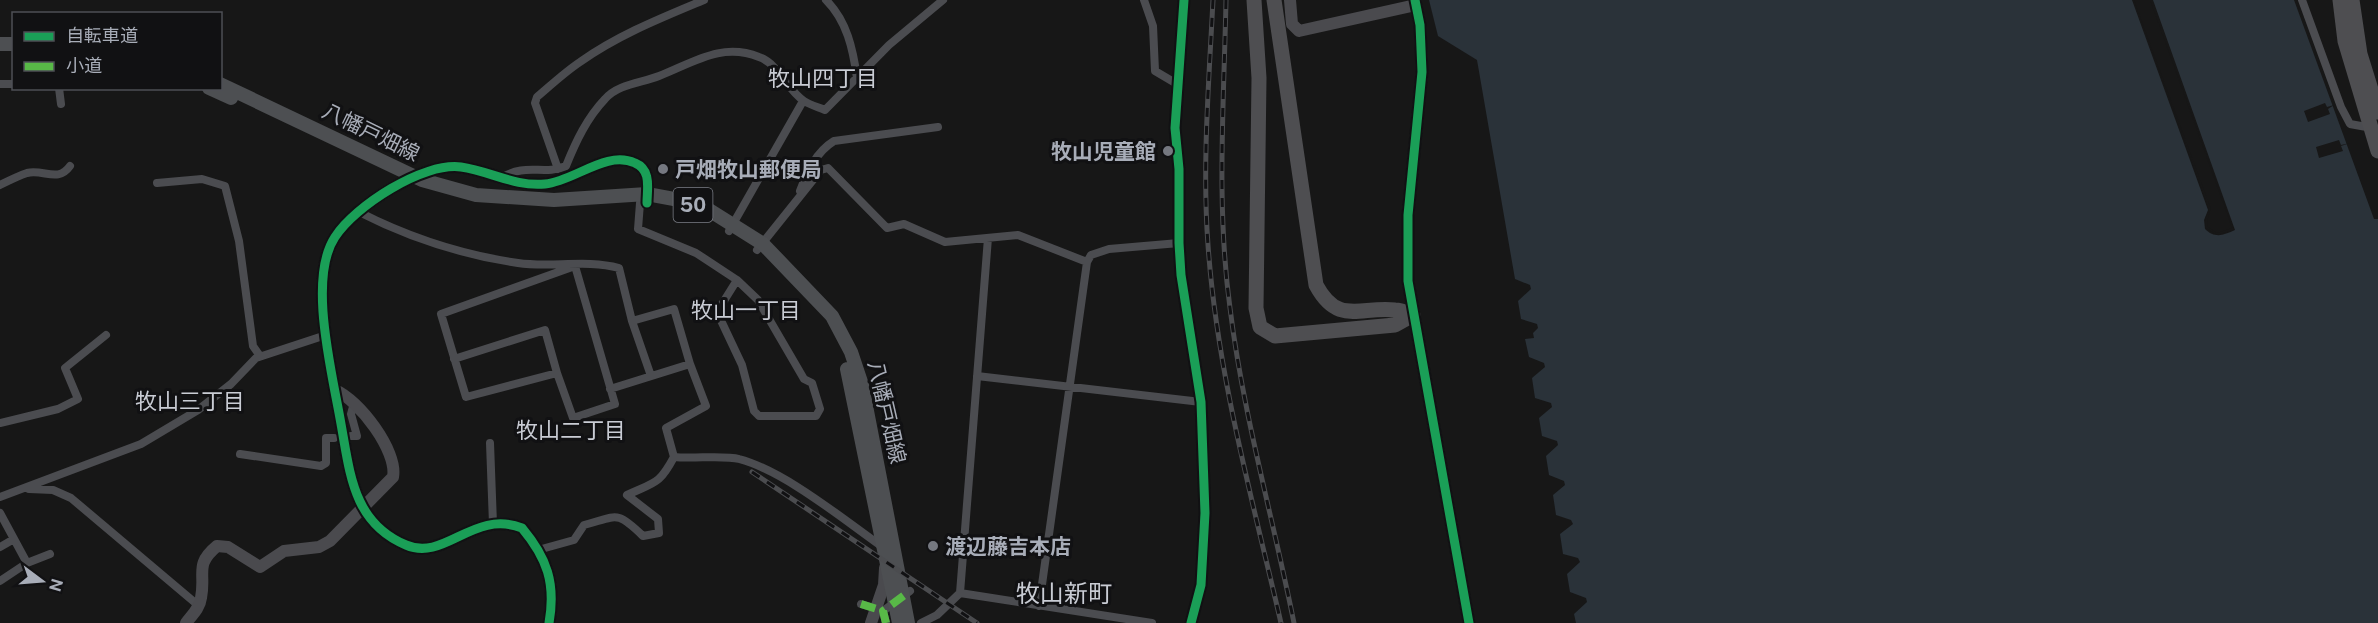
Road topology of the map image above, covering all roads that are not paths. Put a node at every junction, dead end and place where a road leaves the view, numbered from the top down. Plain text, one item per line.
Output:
1 (704, 0) edge
2 (826, 0) edge
3 (944, 0) edge
4 (1144, 0) edge
5 (1184, 0) edge
6 (1254, 0) edge
7 (1274, 0) edge
8 (1290, 0) edge
9 (2302, 0) edge
10 (2340, 0) edge
11 (2352, 0) edge
12 (1415, 2) edge
13 (857, 78) junction
14 (1177, 84) junction
15 (222, 85) edge
16 (59, 90) edge
17 (214, 90) edge
18 (803, 101) junction
19 (61, 104) dead end
20 (2378, 112) edge
21 (938, 127) dead end
22 (2375, 128) edge
23 (2378, 151) edge
24 (70, 166) dead end
25 (558, 169) junction
26 (501, 178) junction
27 (157, 183) dead end
28 (0, 185) edge
29 (797, 197) junction
30 (645, 200) junction
31 (359, 212) junction
32 (731, 228) junction
33 (988, 237) junction
34 (1179, 243) junction
35 (760, 247) junction
36 (1087, 262) junction
37 (575, 266) junction
38 (737, 280) junction
39 (1413, 315) junction
40 (632, 321) junction
41 (106, 335) dead end
42 (326, 335) junction
43 (260, 356) junction
44 (454, 359) junction
45 (690, 364) junction
46 (557, 373) junction
47 (651, 376) junction
48 (977, 376) junction
49 (1069, 386) junction
50 (610, 389) junction
51 (335, 390) junction
52 (1201, 402) junction
53 (354, 403) junction
54 (0, 423) edge
55 (351, 436) dead end
56 (334, 438) dead end
57 (490, 443) dead end
58 (240, 454) dead end
59 (674, 457) junction
60 (26, 488) junction
61 (0, 497) edge
62 (362, 508) junction
63 (0, 513) edge
64 (493, 524) junction
65 (14, 539) junction
66 (0, 547) edge
67 (885, 549) junction
68 (538, 550) junction
69 (50, 554) dead end
70 (27, 563) junction
71 (0, 581) edge
72 (910, 591) dead end
73 (960, 593) junction
74 (861, 604) dead end
75 (199, 606) junction
76 (1040, 606) junction
77 (883, 611) junction
78 (186, 623) edge
79 (549, 623) edge
80 (871, 623) edge
81 (877, 623) edge
82 (886, 623) edge
83 (898, 623) edge
84 (908, 623) edge
85 (921, 623) edge
86 (1152, 623) edge
87 (1191, 623) edge
88 (1468, 623) edge

1 - 25 street
2 - 13 street
3 - 13 street
4 - 14 street
5 - 14 street
6 - 39 highway
7 - 39 highway
8 - 12 street
9 - 22 street
10 - 22 highway
11 - 20 highway
12 - 39 street
13 - 18 street
14 - 34 street
15 - 30 main road, 八幡戸畑線 / 50
16 - 19 street
17 - 30 main road, 八幡戸畑線 / 50
18 - 25 street
18 - 32 street
21 - 29 street
22 - 23 highway
24 - 28 street
25 - 26 street
26 - 30 street
26 - 31 street
27 - 43 street
29 - 33 street
29 - 35 street
30 - 32 main road, 八幡戸畑線 / 50
30 - 38 street
31 - 37 street
31 - 42 street
32 - 35 main road, 八幡戸畑線 / 50
33 - 36 street
33 - 48 street
34 - 36 street
34 - 52 street
35 - 67 main road, 八幡戸畑線 / 50
35 - 84 main road, 八幡戸畑線 / 50
36 - 49 street
37 - 40 street
37 - 44 street
37 - 50 street
38 - 38 street
39 - 88 street
40 - 45 street
40 - 47 street
41 - 54 street
42 - 43 street
42 - 51 street
43 - 60 street
44 - 46 street
44 - 46 street
45 - 47 street
45 - 59 street
46 - 50 street
47 - 50 street
48 - 49 street
48 - 73 street
49 - 52 street
49 - 76 street
51 - 53 street
51 - 62 street
52 - 87 street
53 - 55 street
53 - 62 street
56 - 58 street
57 - 64 street
59 - 67 street
59 - 68 street
60 - 61 street
60 - 75 street
62 - 64 street
62 - 75 street
63 - 65 street
64 - 68 street
65 - 66 street
65 - 70 street
67 - 80 street
67 - 83 main road, 八幡戸畑線 / 50
68 - 79 street
69 - 70 street
70 - 71 street
72 - 77 street
73 - 76 street
73 - 85 street
74 - 77 street
75 - 78 street
76 - 86 street
77 - 82 street
80 - 81 street

